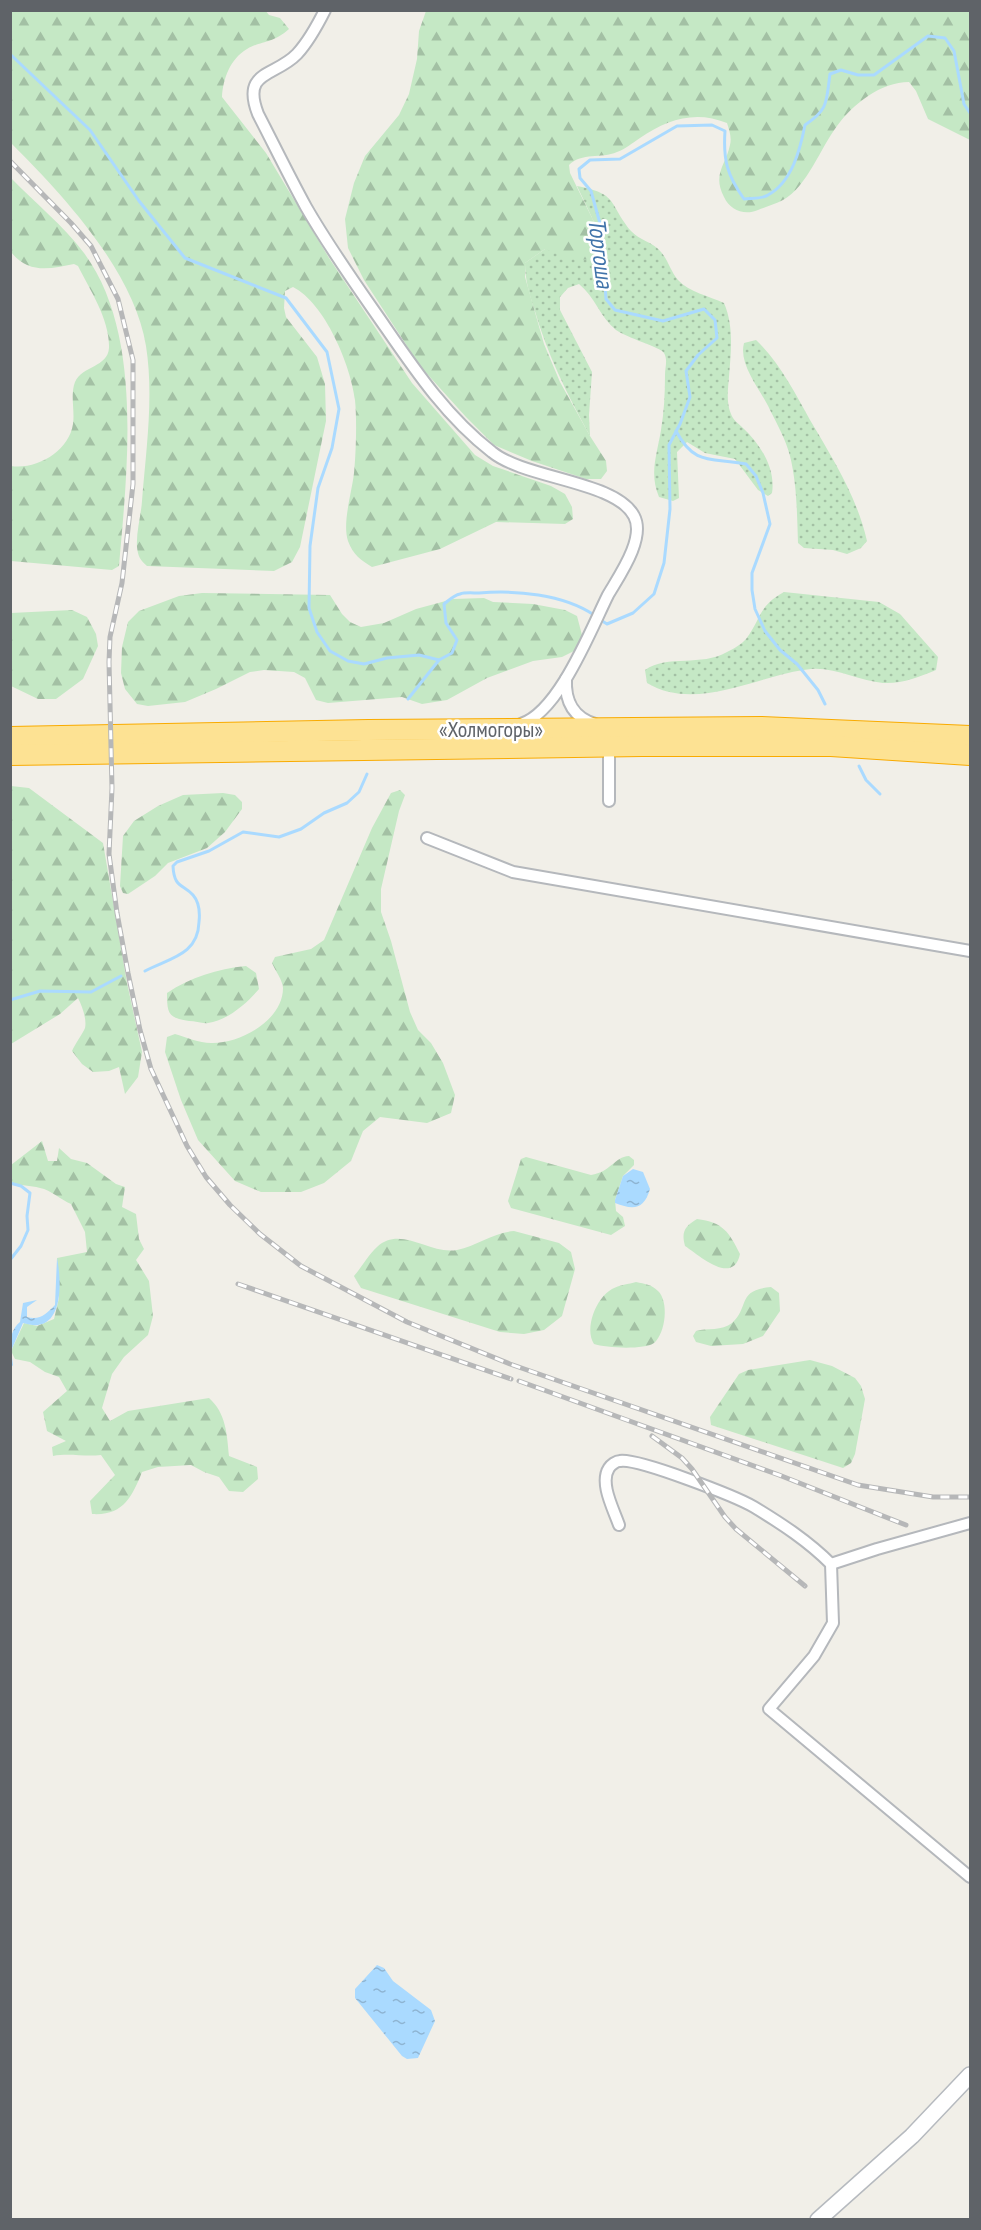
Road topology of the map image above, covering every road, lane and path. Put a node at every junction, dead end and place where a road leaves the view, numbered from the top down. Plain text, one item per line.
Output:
1 (325, 10) edge
2 (566, 678) junction
3 (505, 729) junction
4 (970, 736) edge
5 (10, 737) edge
6 (608, 737) junction
7 (970, 754) edge
8 (10, 755) edge
9 (609, 801) dead end
10 (427, 838) dead end
11 (970, 951) edge
12 (970, 1523) edge
13 (619, 1525) dead end
14 (831, 1564) junction
15 (970, 1877) edge
16 (970, 2075) edge
17 (818, 2220) edge

1 - 2 street
2 - 3 street
2 - 6 street
3 - 5 highway, «Холмогоры»
3 - 6 highway, «Холмогоры»
4 - 6 highway, «Холмогоры»
6 - 7 highway
6 - 8 highway, «Холмогоры»
6 - 9 street
10 - 11 street
12 - 14 street
13 - 14 street
14 - 15 street
16 - 17 street

